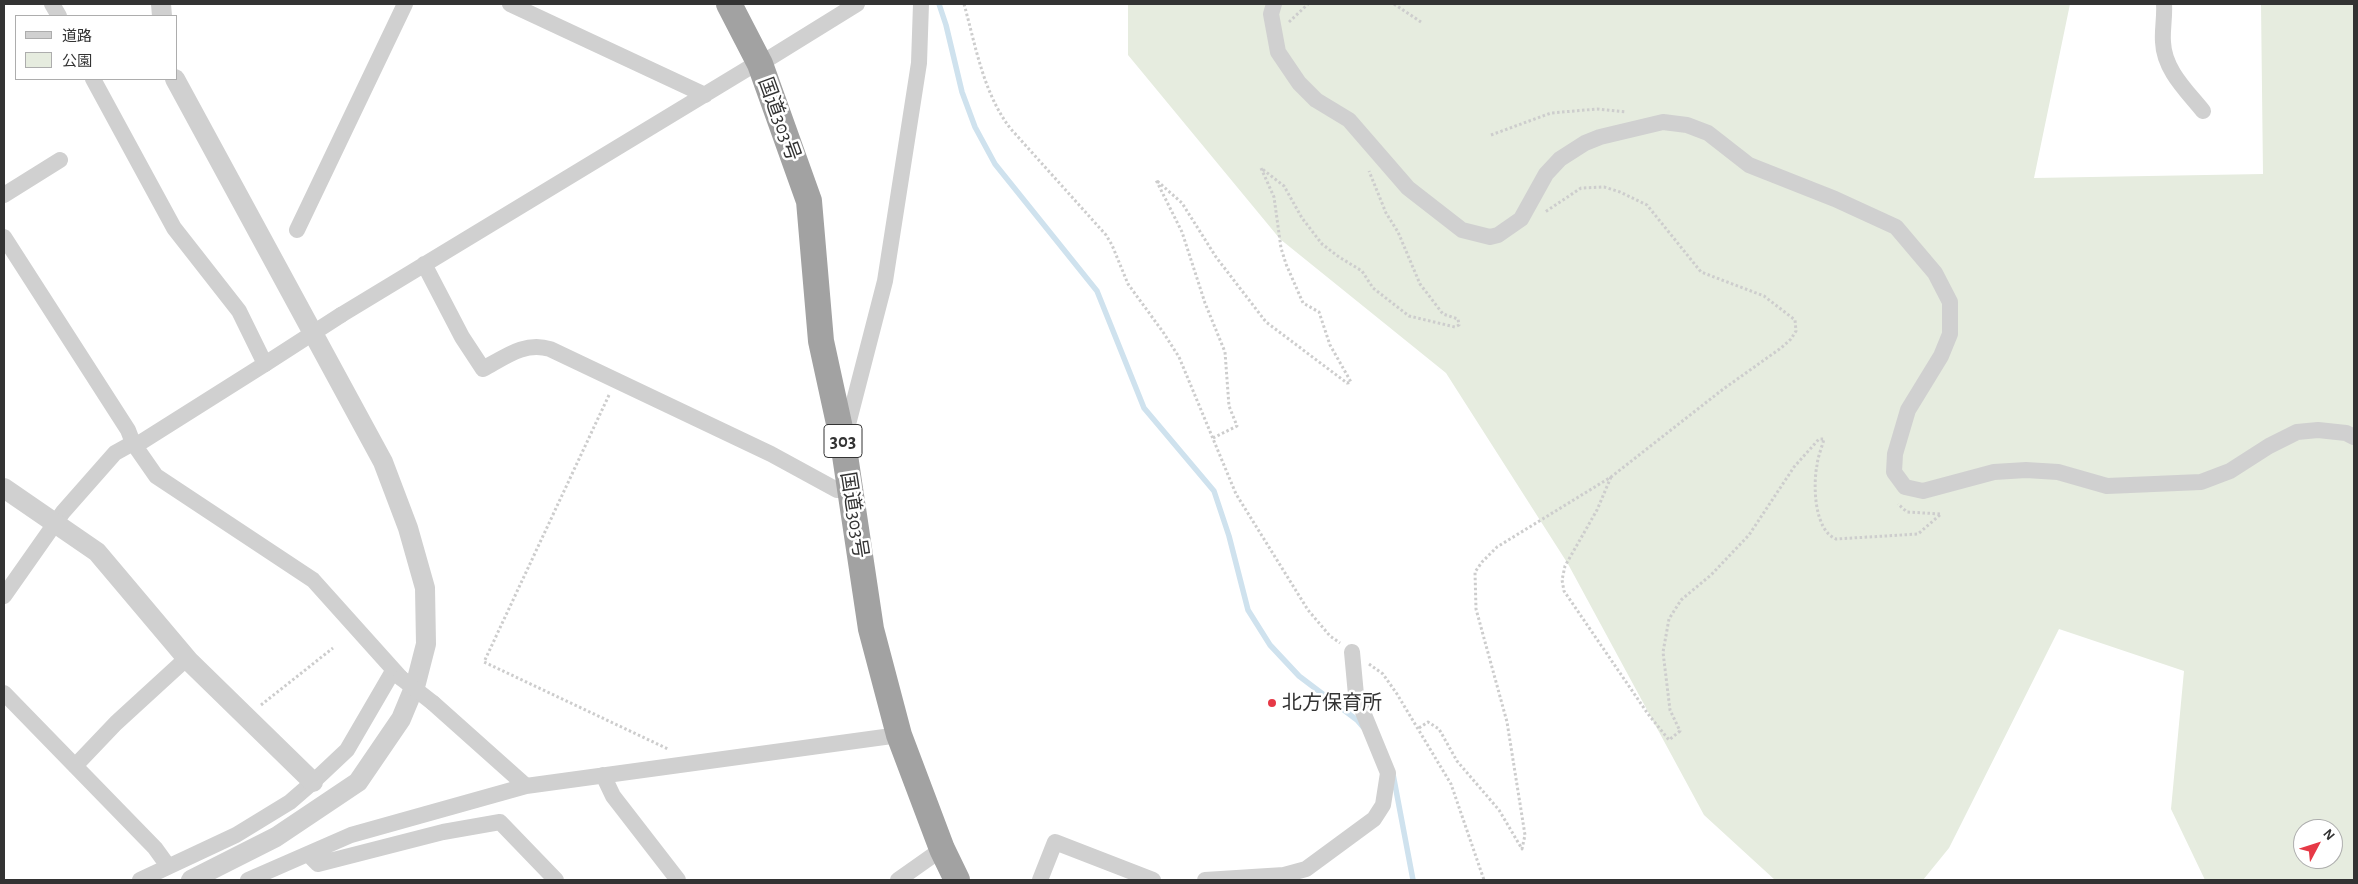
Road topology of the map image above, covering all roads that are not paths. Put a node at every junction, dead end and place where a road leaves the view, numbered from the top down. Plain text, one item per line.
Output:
1 (52, 4) edge
2 (405, 4) edge
3 (510, 4) edge
4 (729, 4) edge
5 (857, 4) edge
6 (1274, 4) edge
7 (2164, 4) edge
8 (917, 7) edge
9 (58, 15) edge
10 (760, 64) junction
11 (94, 80) edge
12 (176, 80) edge
13 (705, 95) junction
14 (2203, 111) dead end
15 (60, 160) dead end
16 (4, 195) edge
17 (297, 230) dead end
18 (4, 237) edge
19 (424, 264) junction
20 (265, 364) junction
21 (2354, 437) edge
22 (843, 442) junction
23 (134, 444) junction
24 (4, 488) edge
25 (850, 490) junction
26 (56, 522) junction
27 (4, 596) edge
28 (1352, 652) road end
29 (187, 658) junction
30 (397, 675) junction
31 (4, 693) edge
32 (899, 735) junction
33 (76, 766) junction
34 (603, 775) junction
35 (313, 782) junction
36 (526, 786) junction
37 (942, 849) junction
38 (308, 854) junction
39 (168, 866) junction
40 (140, 880) edge
41 (191, 880) edge
42 (248, 880) edge
43 (556, 880) edge
44 (678, 880) edge
45 (898, 880) edge
46 (957, 880) edge
47 (1040, 880) edge
48 (1153, 880) edge
49 (1205, 880) edge

1 - 9 street
2 - 17 street
3 - 13 street
4 - 10 highway, 国道303号 / 303
5 - 10 street
6 - 21 street
7 - 14 street
8 - 22 street
10 - 13 street
10 - 22 highway, 国道303号 / 303
11 - 20 street
12 - 41 street
13 - 19 street
15 - 16 street
18 - 23 street
19 - 20 street, bridge
19 - 25 street
20 - 23 street
22 - 25 highway, 国道303号 / 303
23 - 26 street
23 - 30 street
24 - 26 street
25 - 32 highway, 国道303号 / 303
26 - 27 street
26 - 29 street
28 - 49 street
29 - 33 street
29 - 35 street
30 - 35 street
30 - 36 street, bridge
31 - 33 street
32 - 34 street
32 - 37 highway, 国道303号 / 303
33 - 39 street
34 - 36 street
34 - 44 street
35 - 39 street
36 - 38 street
37 - 45 street
37 - 46 highway, 国道303号 / 303
38 - 42 street
38 - 43 street
39 - 40 street
47 - 48 street

